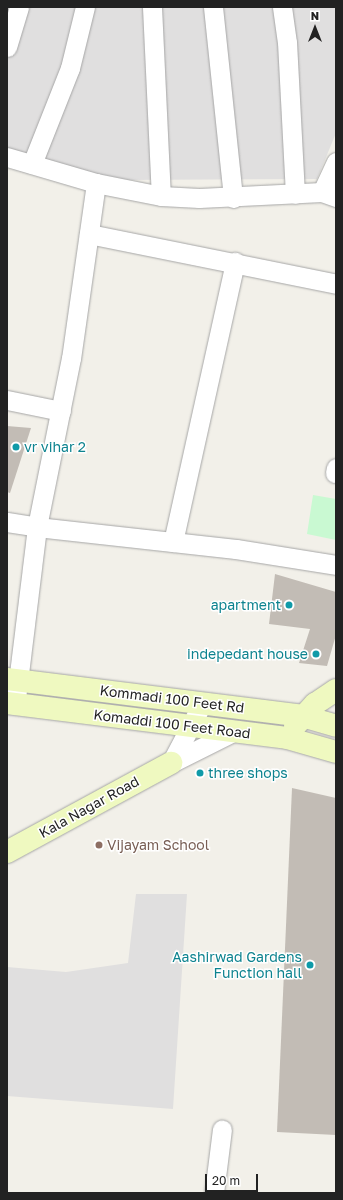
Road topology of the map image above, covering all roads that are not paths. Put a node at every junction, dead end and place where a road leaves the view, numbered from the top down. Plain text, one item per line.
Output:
1 (19, 7) edge
2 (85, 7) edge
3 (152, 7) edge
4 (213, 7) edge
5 (282, 7) edge
6 (7, 47) edge
7 (7, 157) edge
8 (336, 162) edge
9 (32, 164) junction
10 (96, 183) junction
11 (295, 194) junction
12 (329, 195) edge
13 (161, 196) junction
14 (233, 198) junction
15 (89, 234) junction
16 (235, 262) junction
17 (336, 284) edge
18 (7, 400) edge
19 (61, 410) junction
20 (7, 522) edge
21 (38, 527) junction
22 (173, 542) junction
23 (336, 565) edge
24 (13, 680) edge
25 (336, 690) edge
26 (203, 702) junction
27 (11, 704) edge
28 (302, 716) junction
29 (193, 724) junction
30 (336, 726) edge
31 (235, 731) junction
32 (287, 738) junction
33 (336, 752) edge
34 (171, 763) junction
35 (7, 852) edge
36 (222, 1129) dead end
37 (214, 1193) edge

1 - 6 street
2 - 9 street
3 - 13 street
4 - 14 street
5 - 11 street
7 - 9 street
8 - 12 street
9 - 10 street
10 - 13 street
10 - 15 street
11 - 12 street
11 - 14 street
13 - 14 street
15 - 16 street
15 - 19 street
16 - 17 street
16 - 22 street
18 - 19 street
19 - 21 street
20 - 21 street
21 - 22 street
21 - 24 street
22 - 23 street
24 - 26 main road, Kommadi 100 Feet Rd
24 - 27 street
25 - 28 main road
26 - 28 main road, Kommadi 100 Feet Rd
26 - 29 street
27 - 29 main road, Komaddi 100 Feet Road
28 - 30 main road, Kommadi 100 Feet Rd
28 - 32 main road
29 - 31 main road, Komaddi 100 Feet Road
29 - 34 street
31 - 32 main road, Komaddi 100 Feet Road
31 - 34 street, Kala Nagar Road
32 - 33 main road, Komaddi 100 Feet Road
34 - 35 main road, Kala Nagar Road
36 - 37 street

